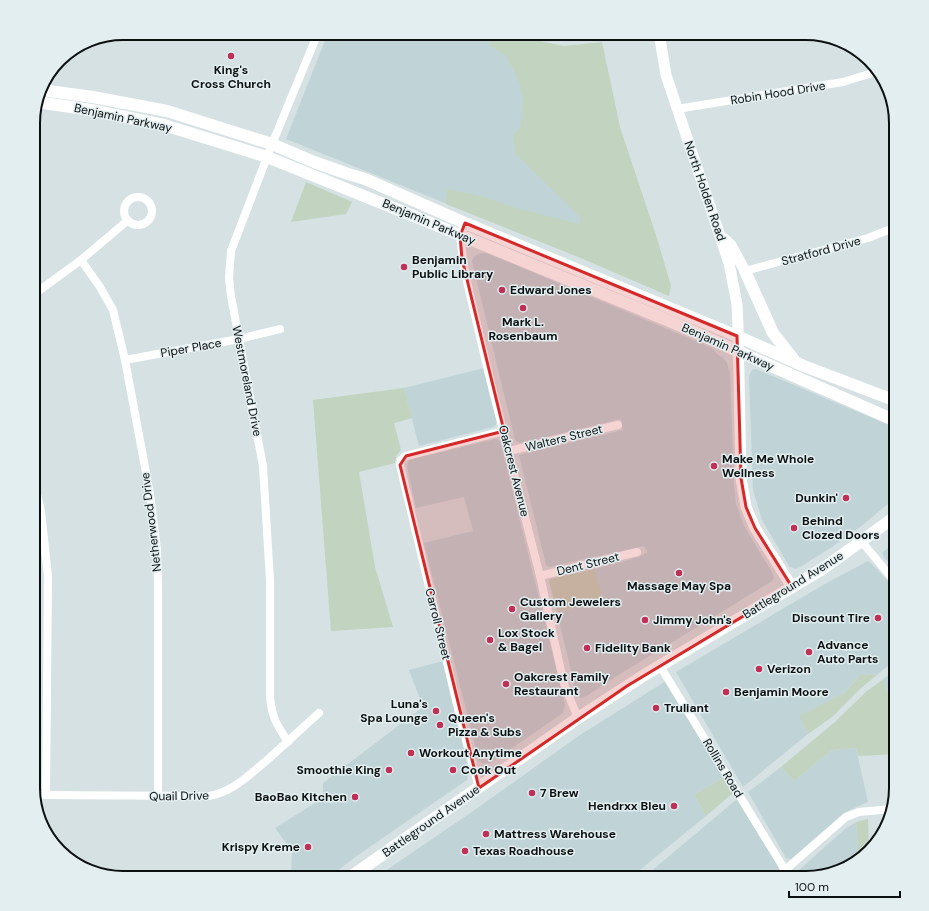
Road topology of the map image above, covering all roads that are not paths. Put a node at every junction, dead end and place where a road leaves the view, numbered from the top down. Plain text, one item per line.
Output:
1 (315, 40) edge
2 (660, 40) edge
3 (872, 72) edge
4 (47, 91) edge
5 (43, 103) edge
6 (677, 109) junction
7 (272, 144) junction
8 (267, 157) junction
9 (127, 221) dead end
10 (466, 223) junction
11 (889, 230) edge
12 (720, 235) junction
13 (460, 236) junction
14 (80, 260) junction
15 (745, 271) junction
16 (40, 290) edge
17 (280, 329) dead end
18 (738, 336) junction
19 (239, 339) junction
20 (738, 351) junction
21 (125, 360) junction
22 (796, 362) junction
23 (889, 398) edge
24 (889, 418) edge
25 (618, 425) dead end
26 (504, 431) junction
27 (509, 451) junction
28 (40, 507) edge
29 (889, 521) edge
30 (862, 542) junction
31 (637, 552) dead end
32 (889, 575) edge
33 (540, 576) junction
34 (792, 587) junction
35 (660, 666) junction
36 (319, 713) dead end
37 (578, 718) junction
38 (288, 742) junction
39 (479, 788) junction
40 (40, 795) edge
41 (46, 795) junction
42 (158, 796) junction
43 (886, 810) edge
44 (785, 870) joint
45 (359, 871) edge

1 - 7 street, Westmoreland Drive
2 - 6 main road, North Holden Road
3 - 6 street, Robin Hood Drive
4 - 7 main road, Benjamin Parkway
5 - 8 main road, Benjamin Parkway
6 - 12 main road, North Holden Road
7 - 8 street, Westmoreland Drive
7 - 10 main road, Benjamin Parkway
8 - 13 main road, Benjamin Parkway
8 - 19 street, Westmoreland Drive
9 - 14 street
10 - 13 street
10 - 18 main road, Benjamin Parkway
11 - 15 street, Stratford Drive
12 - 15 main road
12 - 18 main road, North Holden Road
13 - 20 main road, Benjamin Parkway
13 - 26 street, Oakcrest Avenue
14 - 16 street
14 - 21 street, Netherwood Drive
15 - 22 main road
17 - 19 street, Piper Place
18 - 20 main road, North Holden Road
18 - 22 main road, Benjamin Parkway
19 - 21 street, Piper Place
19 - 38 street, Westmoreland Drive
20 - 24 main road, Benjamin Parkway
20 - 34 main road, North Holden Road
21 - 42 street, Netherwood Drive
22 - 23 main road, Benjamin Parkway
25 - 27 street, Walters Street
26 - 27 street, Oakcrest Avenue
26 - 39 street, Carroll Street
27 - 33 street, Oakcrest Avenue
28 - 41 street
29 - 30 main road, Battleground Avenue
30 - 32 street
30 - 34 main road, Battleground Avenue
31 - 33 street, Dent Street
33 - 37 street, Oakcrest Avenue
34 - 35 main road, Battleground Avenue
35 - 37 main road, Battleground Avenue
35 - 44 street, Rollins Road
36 - 38 street, Quail Drive
37 - 39 main road, Battleground Avenue
38 - 42 street, Quail Drive
39 - 45 main road, Battleground Avenue
40 - 41 street, Quail Drive
41 - 42 street, Quail Drive
43 - 44 street

